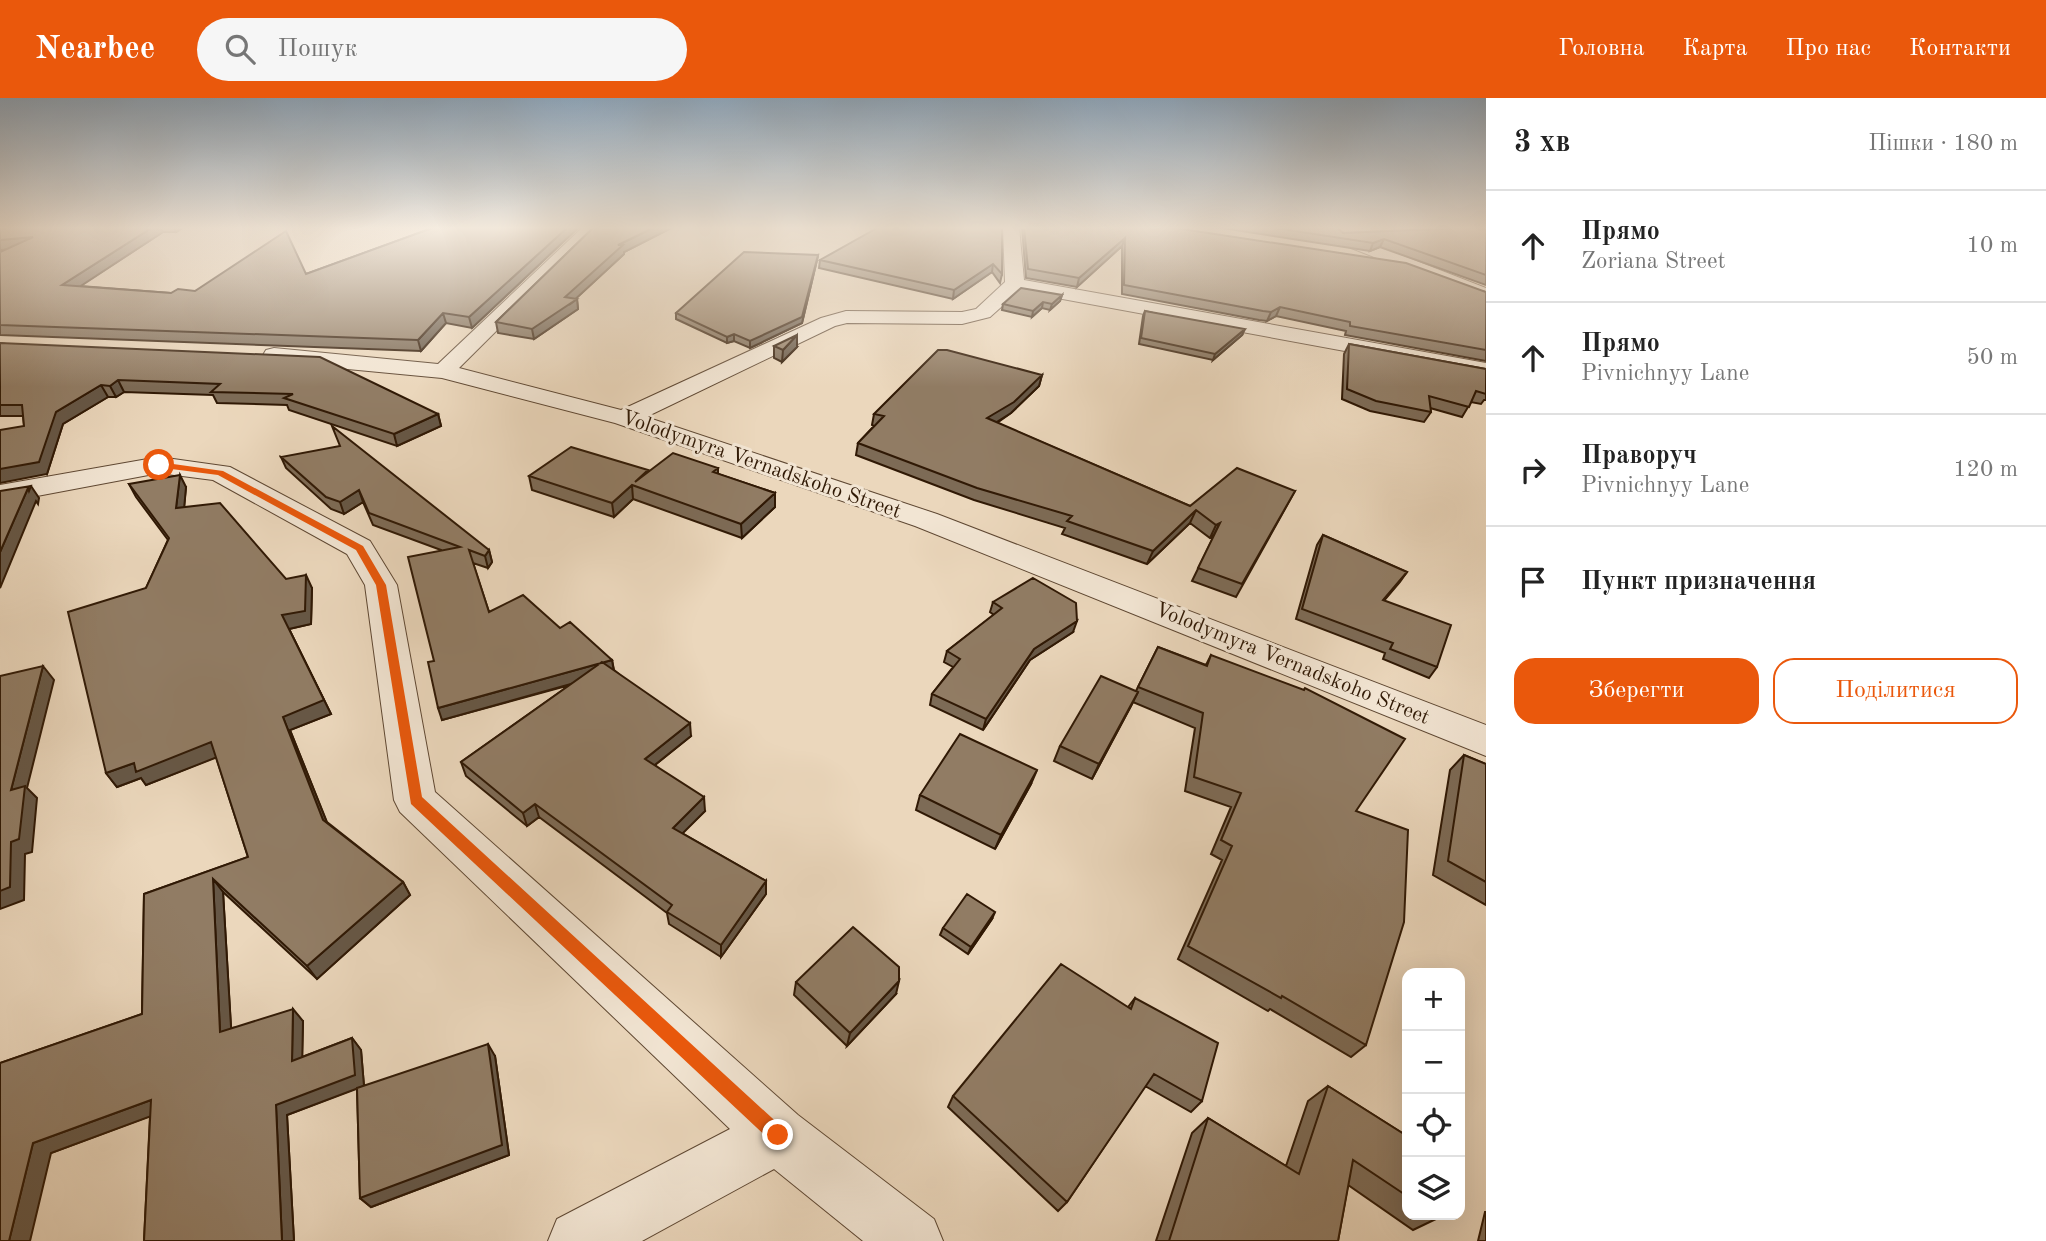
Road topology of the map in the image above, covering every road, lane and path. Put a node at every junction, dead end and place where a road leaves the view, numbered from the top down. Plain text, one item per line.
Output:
1 (538, 280) edge
2 (1015, 280) edge
3 (1446, 280) edge
4 (1015, 284) junction
5 (1486, 295) edge
6 (243, 354) edge
7 (1486, 370) edge
8 (443, 371) junction
9 (624, 418) junction
10 (0, 494) edge
11 (1486, 741) edge
12 (778, 1135) junction
13 (579, 1241) edge
14 (912, 1241) edge

1 - 8 street
2 - 4 street
3 - 5 street
4 - 7 street
4 - 9 street
6 - 8 street, Volodymyra Vernadskoho Street
8 - 9 street, Volodymyra Vernadskoho Street
9 - 11 street, Volodymyra Vernadskoho Street
10 - 12 street
12 - 13 street
12 - 14 street

